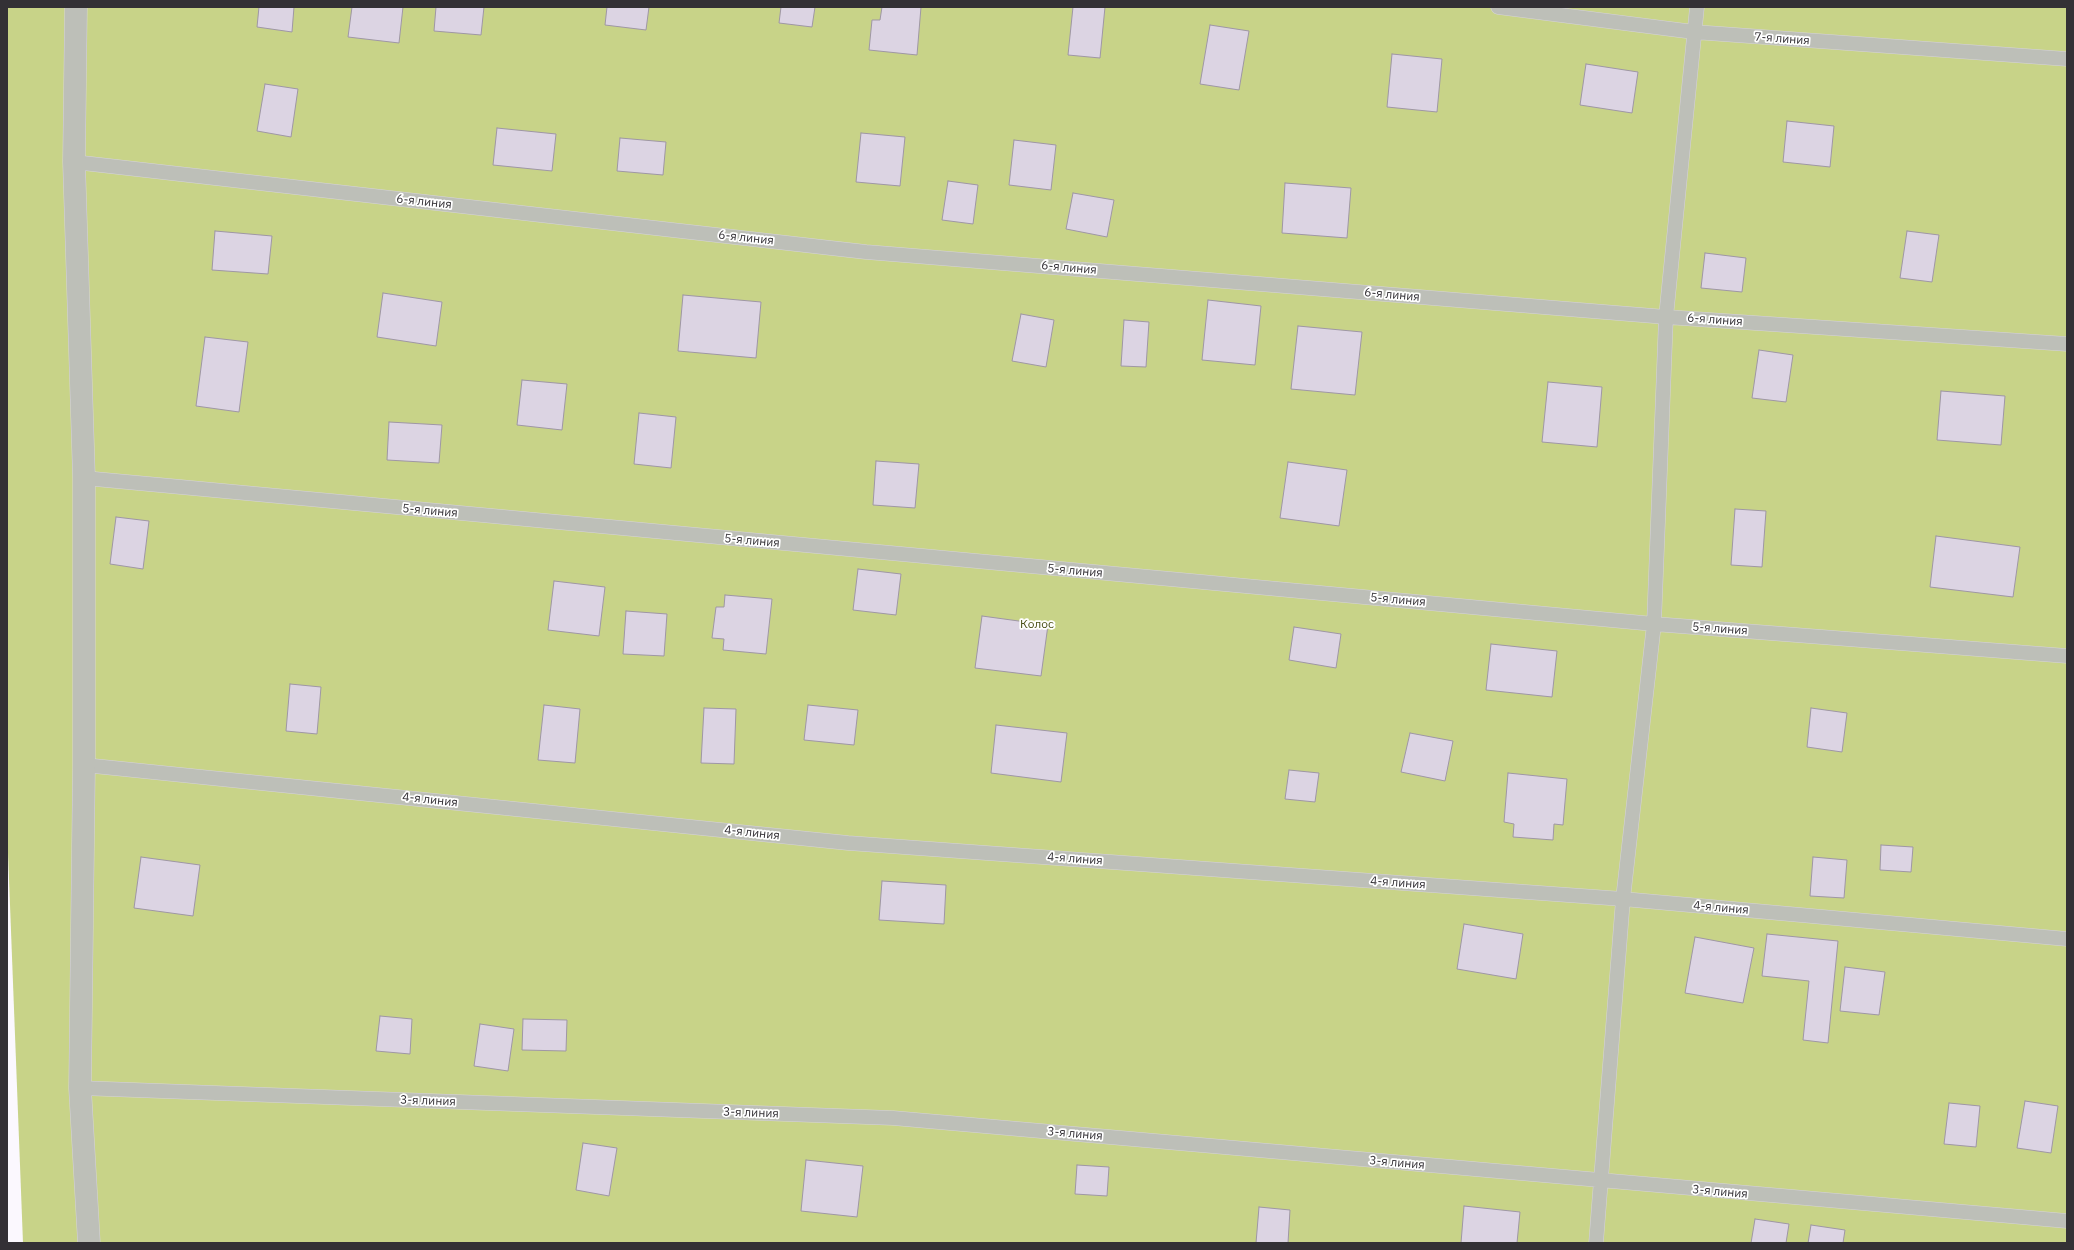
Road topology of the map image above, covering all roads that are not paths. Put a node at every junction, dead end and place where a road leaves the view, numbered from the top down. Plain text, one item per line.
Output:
1 (76, 7) edge
2 (1498, 7) edge
3 (1697, 7) edge
4 (1694, 32) junction
5 (2067, 59) edge
6 (74, 162) junction
7 (1666, 317) junction
8 (2067, 344) edge
9 (84, 478) junction
10 (1654, 624) junction
11 (2067, 656) edge
12 (84, 765) junction
13 (1623, 899) junction
14 (2067, 939) edge
15 (80, 1088) junction
16 (1600, 1182) junction
17 (2067, 1221) edge
18 (89, 1243) edge
19 (1596, 1243) edge

1 - 6 street
2 - 4 lane, 7-я линия
3 - 4 lane
4 - 5 lane, 7-я линия
4 - 7 lane
6 - 7 lane, 6-я линия
6 - 9 street
7 - 8 lane, 6-я линия
7 - 10 lane
9 - 10 lane, 5-я линия
9 - 12 street
10 - 11 lane, 5-я линия
10 - 13 lane
12 - 13 lane, 4-я линия
12 - 15 street
13 - 14 lane, 4-я линия
13 - 16 lane
15 - 16 lane, 3-я линия
15 - 18 street
16 - 17 lane, 3-я линия
16 - 19 lane

